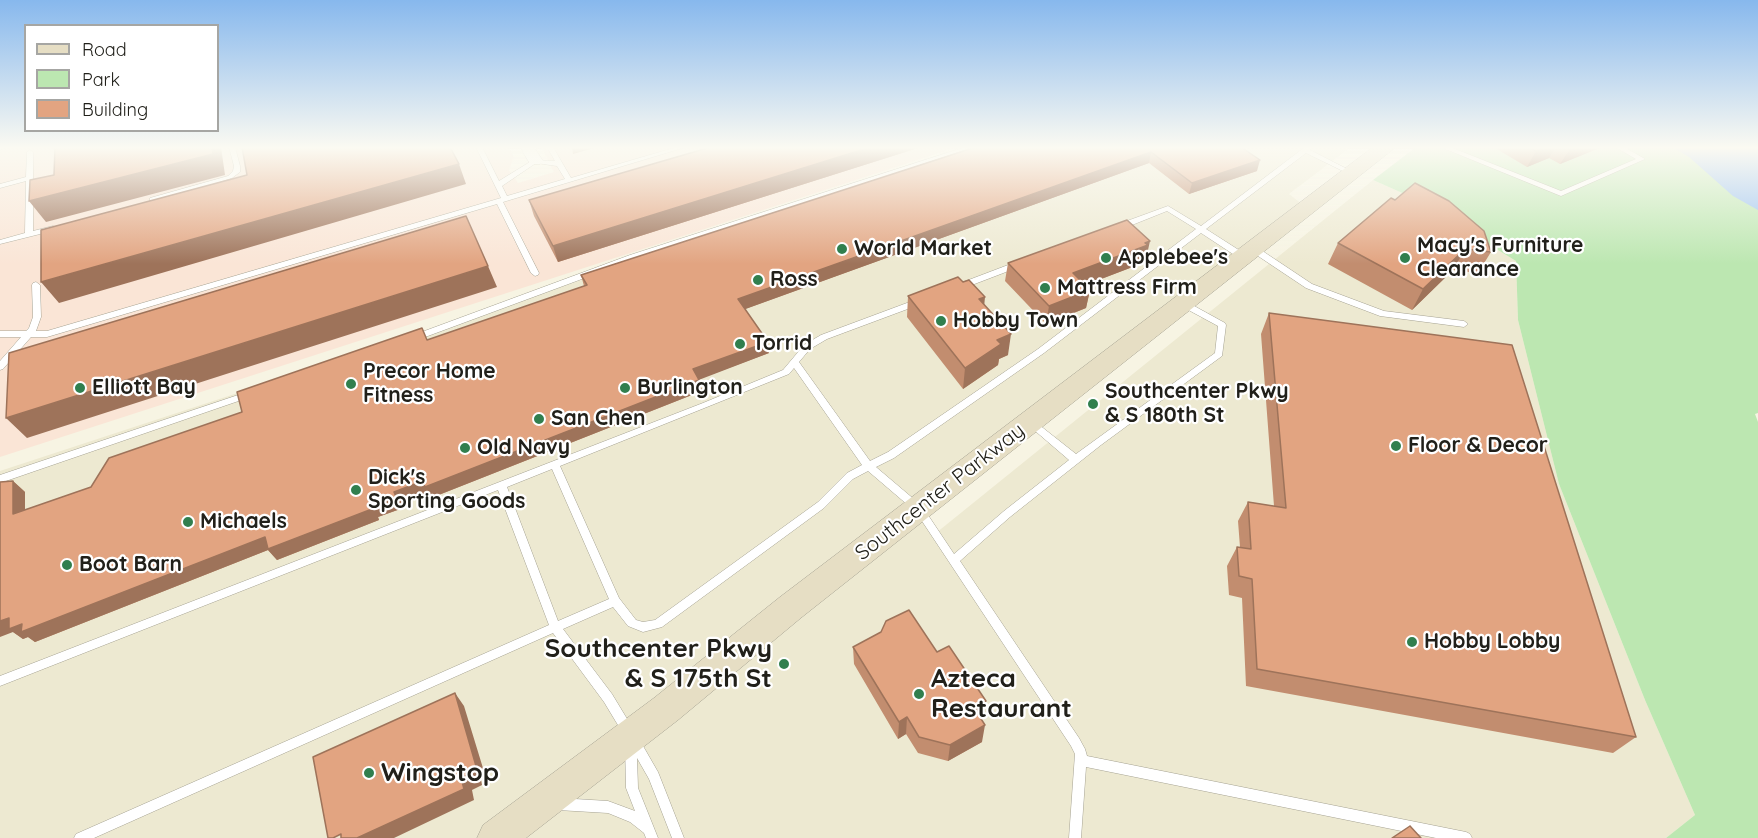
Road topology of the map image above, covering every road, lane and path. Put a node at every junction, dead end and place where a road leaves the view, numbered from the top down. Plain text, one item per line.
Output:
1 (29, 186) edge
2 (203, 186) edge
3 (498, 186) edge
4 (549, 186) edge
5 (851, 186) edge
6 (1259, 186) edge
7 (1334, 186) edge
8 (1542, 186) edge
9 (1579, 186) edge
10 (502, 200) junction
11 (143, 203) edge
12 (63, 225) edge
13 (1202, 231) junction
14 (1104, 232) edge
15 (29, 234) junction
16 (0, 242) edge
17 (1247, 252) junction
18 (1030, 260) edge
19 (535, 273) dead end
20 (36, 285) dead end
21 (954, 289) edge
22 (932, 297) edge
23 (1184, 304) junction
24 (1464, 324) dead end
25 (0, 334) edge
26 (29, 334) junction
27 (401, 342) edge
28 (795, 362) junction
29 (0, 367) edge
30 (256, 392) edge
31 (1030, 422) junction
32 (1076, 460) junction
33 (555, 466) junction
34 (868, 466) junction
35 (0, 479) edge
36 (502, 487) junction
37 (919, 509) junction
38 (954, 560) junction
39 (615, 601) junction
40 (556, 629) junction
41 (0, 681) edge
42 (631, 736) junction
43 (1080, 760) junction
44 (541, 804) junction
45 (650, 833) edge
46 (80, 838) edge
47 (496, 838) edge
48 (678, 838) edge
49 (1075, 838) edge
50 (1466, 838) edge

1 - 15 lane
2 - 11 lane
3 - 10 lane
4 - 10 lane
5 - 27 lane
6 - 13 lane
7 - 17 main road, Southcenter Parkway
8 - 9 lane
10 - 19 lane
10 - 26 lane
12 - 15 lane
13 - 14 lane
13 - 17 lane
13 - 34 lane
15 - 16 lane
17 - 23 main road, Southcenter Parkway
17 - 24 lane
18 - 21 lane
20 - 26 lane
22 - 28 lane
23 - 31 main road, Southcenter Parkway
23 - 32 lane
25 - 26 lane
26 - 29 lane
28 - 33 lane
28 - 34 lane
30 - 35 lane
31 - 32 lane
31 - 37 main road, Southcenter Parkway
32 - 38 lane
33 - 36 lane
33 - 39 lane
34 - 37 lane
34 - 39 lane
36 - 40 lane
36 - 41 lane
37 - 38 lane
37 - 42 main road, Southcenter Parkway
38 - 43 lane
39 - 40 lane
40 - 42 lane
40 - 46 lane
42 - 44 main road, Southcenter Parkway
42 - 45 lane
42 - 48 lane
43 - 49 lane
43 - 50 lane
44 - 45 lane
44 - 47 main road, Southcenter Parkway

